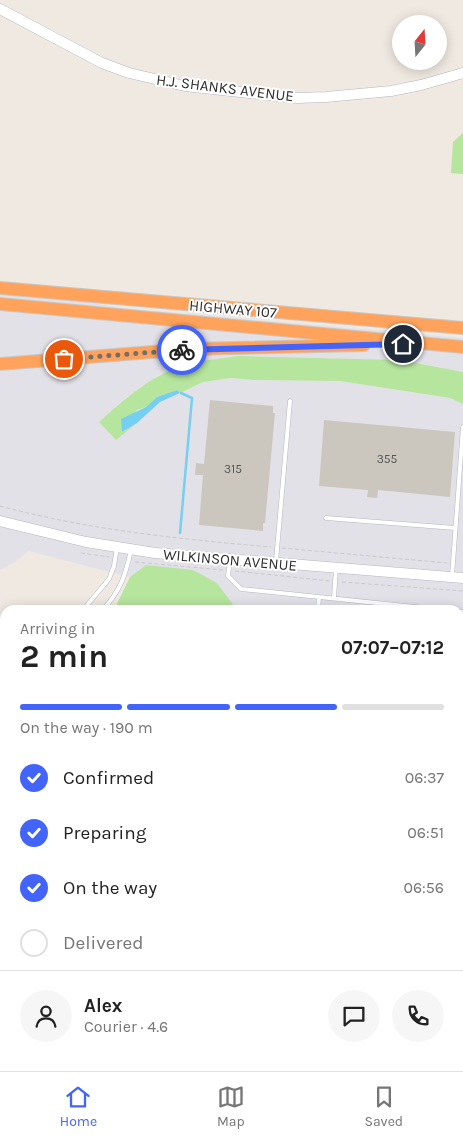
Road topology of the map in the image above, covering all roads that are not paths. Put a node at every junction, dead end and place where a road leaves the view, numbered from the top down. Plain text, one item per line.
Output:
1 (0, 9) edge
2 (463, 73) edge
3 (0, 288) edge
4 (0, 304) edge
5 (463, 328) edge
6 (422, 344) junction
7 (463, 346) edge
8 (0, 364) edge
9 (290, 401) dead end
10 (463, 426) edge
11 (326, 518) dead end
12 (0, 521) edge
13 (455, 528) junction
14 (116, 547) junction
15 (131, 550) junction
16 (230, 559) junction
17 (276, 563) junction
18 (336, 568) junction
19 (458, 578) edge
20 (319, 597) junction
21 (334, 598) junction
22 (87, 605) edge
23 (107, 605) edge
24 (318, 605) edge
25 (385, 605) edge

1 - 2 street, H.J. SHANKS AVENUE
3 - 5 highway, HIGHWAY 107
4 - 6 highway, HIGHWAY 107
6 - 7 highway, HIGHWAY 107
6 - 8 highway
9 - 17 lane
10 - 13 lane
11 - 13 lane
12 - 14 street, WILKINSON AVENUE
13 - 19 lane
14 - 15 street, WILKINSON AVENUE
14 - 22 lane
15 - 16 street, WILKINSON AVENUE
15 - 23 lane
16 - 17 street, WILKINSON AVENUE
16 - 20 lane
17 - 18 street, WILKINSON AVENUE
18 - 19 street, WILKINSON AVENUE
18 - 21 lane
20 - 21 lane
20 - 24 lane
21 - 25 lane

